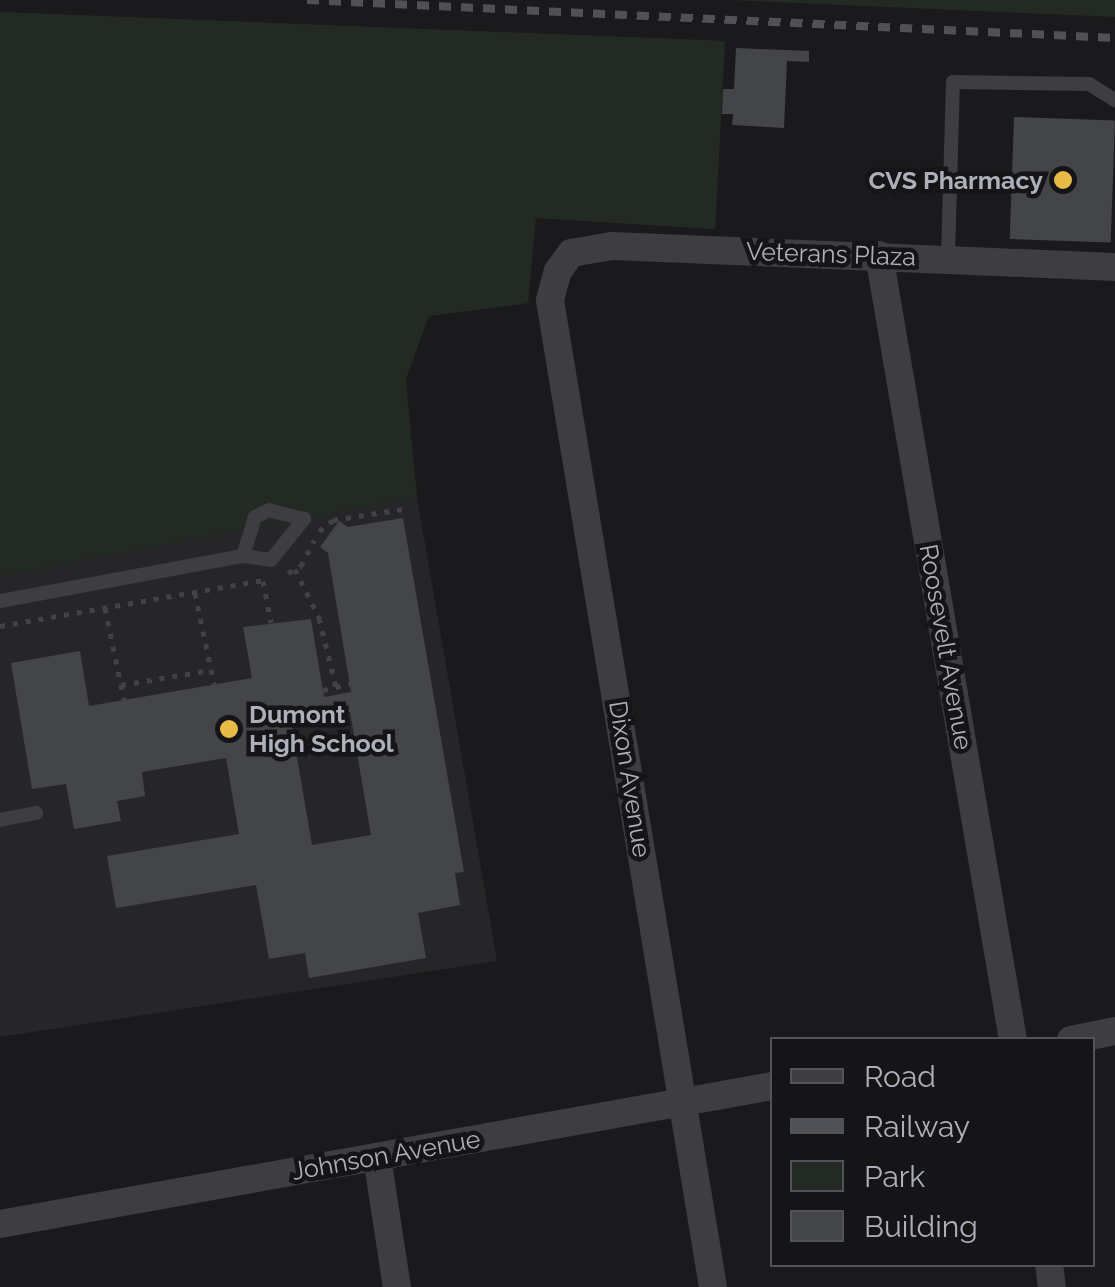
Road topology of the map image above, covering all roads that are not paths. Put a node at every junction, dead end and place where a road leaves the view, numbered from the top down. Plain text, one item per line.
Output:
1 (1115, 100) edge
2 (879, 254) junction
3 (948, 258) junction
4 (1115, 267) edge
5 (558, 271) joint
6 (243, 556) junction
7 (0, 601) edge
8 (36, 813) dead end
9 (0, 820) edge
10 (1115, 1031) edge
11 (1012, 1037) edge
12 (1086, 1037) edge
13 (770, 1086) edge
14 (683, 1100) junction
15 (376, 1157) junction
16 (0, 1224) edge
17 (396, 1287) edge
18 (713, 1287) edge

1 - 3 lane
2 - 3 street, Veterans Plaza
2 - 5 street, Veterans Plaza
2 - 11 street, Roosevelt Avenue
3 - 4 street, Veterans Plaza
5 - 14 street, Dixon Avenue
6 - 6 lane
6 - 7 lane
8 - 9 lane
10 - 12 street
13 - 14 street, Johnson Avenue
14 - 15 street, Johnson Avenue
14 - 18 street, Dixon Avenue
15 - 16 street, Johnson Avenue
15 - 17 street

